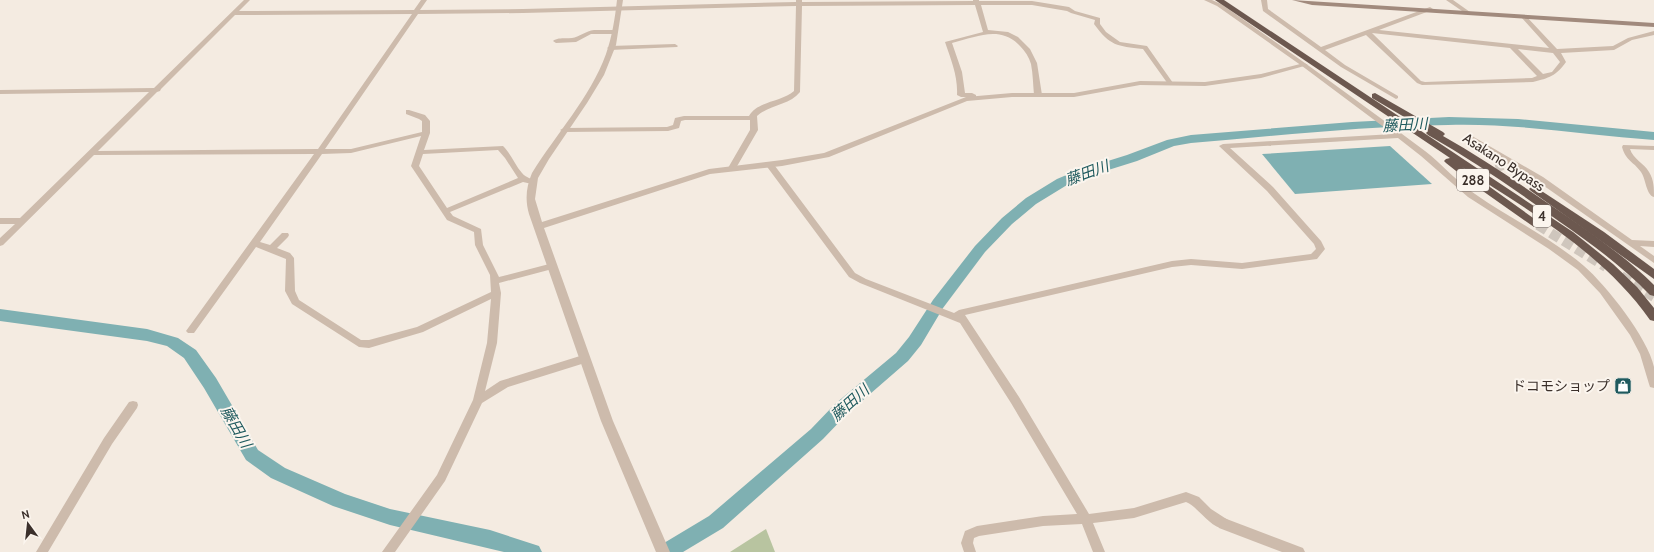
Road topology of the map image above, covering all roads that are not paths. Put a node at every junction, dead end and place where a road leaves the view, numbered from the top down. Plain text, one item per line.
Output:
1 (247, 0) edge
2 (424, 0) edge
3 (1207, 0) edge
4 (1219, 0) edge
5 (1230, 0) edge
6 (1264, 0) edge
7 (1295, 0) edge
8 (1448, 0) edge
9 (976, 1) edge
10 (1313, 1) edge
11 (799, 2) edge
12 (619, 4) edge
13 (1430, 10) junction
14 (1467, 12) junction
15 (235, 13) junction
16 (416, 13) junction
17 (1523, 16) junction
18 (1654, 25) edge
19 (1370, 31) junction
20 (615, 32) junction
21 (986, 32) junction
22 (1654, 33) edge
23 (556, 41) dead end
24 (675, 46) dead end
25 (1513, 47) junction
26 (610, 48) junction
27 (1321, 49) junction
28 (1556, 51) junction
29 (1304, 65) junction
30 (1543, 78) junction
31 (1170, 83) junction
32 (158, 90) junction
33 (0, 92) edge
34 (1038, 95) junction
35 (1396, 97) dead end
36 (972, 98) junction
37 (409, 112) dead end
38 (752, 118) junction
39 (564, 130) junction
40 (1422, 131) junction
41 (426, 133) junction
42 (1398, 134) junction
43 (1469, 138) dead end
44 (1654, 148) edge
45 (320, 151) junction
46 (421, 152) junction
47 (94, 153) junction
48 (769, 164) junction
49 (1503, 166) tunnel mouth
50 (1520, 166) junction
51 (732, 168) junction
52 (1466, 178) tunnel mouth
53 (528, 180) junction
54 (1452, 180) junction
55 (1654, 195) edge
56 (446, 211) junction
57 (0, 221) edge
58 (23, 221) junction
59 (1538, 225) tunnel mouth
60 (538, 226) junction
61 (285, 235) dead end
62 (254, 243) junction
63 (1630, 243) junction
64 (0, 244) edge
65 (1654, 244) edge
66 (271, 249) junction
67 (1654, 260) edge
68 (553, 266) junction
69 (1654, 275) edge
70 (495, 281) junction
71 (1654, 292) edge
72 (496, 293) junction
73 (1654, 317) edge
74 (963, 320) junction
75 (191, 331) dead end
76 (1650, 355) edge
77 (584, 359) junction
78 (1654, 384) edge
79 (478, 400) junction
80 (133, 405) dead end
81 (1086, 519) junction
82 (1224, 524) joint
83 (390, 548) edge
84 (42, 552) edge
85 (662, 552) edge
86 (970, 552) edge
87 (1099, 552) edge
88 (1298, 552) edge

1 - 15 street
2 - 16 street
3 - 29 street
4 - 40 highway, 288
5 - 40 highway, Asakano Bypass / 4
6 - 27 street
7 - 10 main road
8 - 14 street
9 - 11 street
9 - 21 street
9 - 31 street
10 - 13 main road
11 - 12 street
11 - 38 street
12 - 16 street
12 - 20 street
13 - 14 main road
13 - 19 street
14 - 17 main road
15 - 16 street
15 - 32 street
16 - 45 street
17 - 18 main road
17 - 28 street
19 - 25 street
19 - 27 street
19 - 30 street
20 - 23 street
20 - 26 street
21 - 34 street
21 - 36 street
22 - 28 street
24 - 26 street
25 - 28 street
25 - 30 street
26 - 39 street
27 - 35 street
28 - 30 street
29 - 31 street
29 - 42 street
31 - 34 street
32 - 33 street
32 - 47 street
34 - 36 street
36 - 48 street
37 - 41 street
38 - 39 street
38 - 51 street
39 - 53 street
40 - 59 highway, 288
40 - 69 highway, 288
40 - 71 highway, Asakano Bypass / 4
40 - 73 highway, Asakano Bypass / 4
41 - 45 street
41 - 46 street
42 - 54 street
42 - 74 street
43 - 50 street
44 - 55 street
45 - 47 street
45 - 62 street
46 - 53 street
46 - 56 street
47 - 58 street
48 - 51 street
48 - 74 street
49 - 50 street
50 - 63 street
51 - 60 street
52 - 54 street
53 - 56 street
53 - 60 street
54 - 76 street
56 - 70 street
57 - 58 street
58 - 64 street
60 - 68 street
61 - 66 street
62 - 66 street
62 - 75 street
63 - 65 street
63 - 67 street
66 - 72 street
68 - 70 street
68 - 77 street
70 - 72 street
72 - 79 street
74 - 81 street
76 - 78 street
77 - 79 street
77 - 85 street
79 - 83 street
80 - 84 street
81 - 82 street
81 - 86 street
81 - 87 street
82 - 88 street

